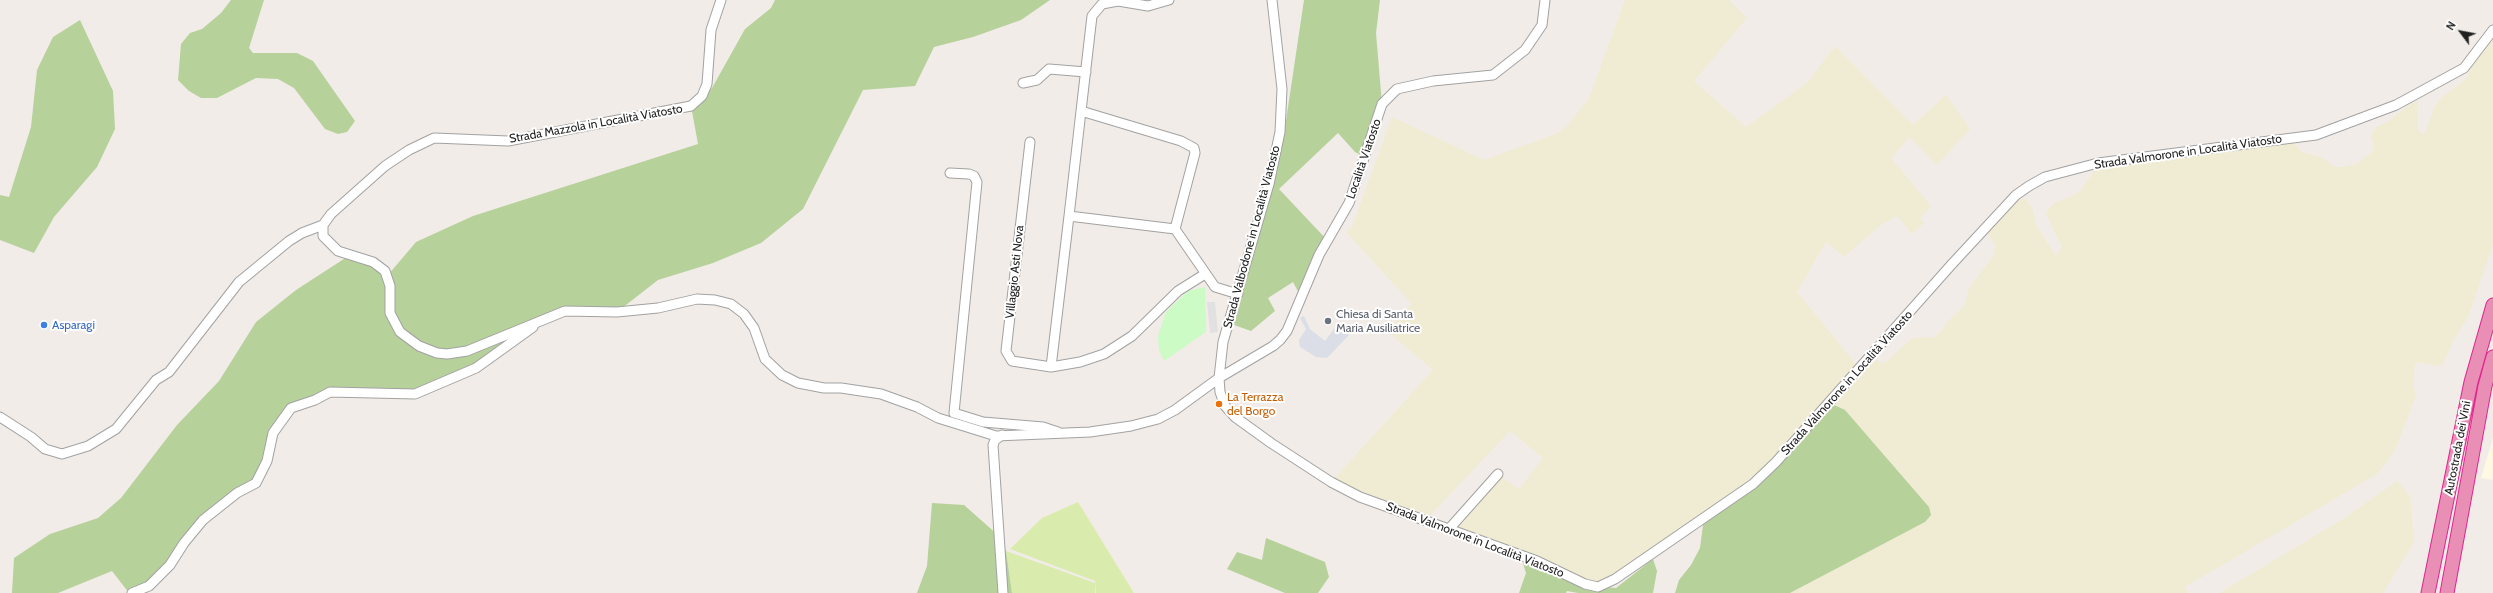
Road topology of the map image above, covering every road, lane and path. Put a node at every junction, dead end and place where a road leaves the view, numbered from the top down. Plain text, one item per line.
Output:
1 (721, 0) edge
2 (1170, 0) edge
3 (1272, 0) edge
4 (1546, 0) edge
5 (2493, 30) edge
6 (1086, 72) junction
7 (1023, 83) dead end
8 (1081, 111) junction
9 (1030, 142) dead end
10 (950, 173) dead end
11 (1069, 216) junction
12 (323, 225) junction
13 (1175, 229) junction
14 (1205, 274) junction
15 (1238, 294) junction
16 (2493, 305) edge
17 (534, 326) junction
18 (2493, 357) edge
19 (1051, 367) junction
20 (1219, 378) junction
21 (0, 416) edge
22 (1061, 434) junction
23 (1003, 435) junction
24 (1498, 474) dead end
25 (1449, 529) junction
26 (150, 589) edge
27 (132, 593) edge
28 (1003, 593) edge
29 (2428, 593) edge
30 (2446, 593) edge

1 - 12 street, Strada Mazzola in Località Viatosto
2 - 6 street
3 - 15 street, Strada Valbodone in Località Viatosto
4 - 20 street, Località Viatosto
5 - 25 street, Strada Valmorone in Località Viatosto
6 - 7 street
6 - 8 street
8 - 11 street
8 - 13 street
9 - 19 street, Villaggio Asti Nova
10 - 22 street
11 - 13 street
11 - 19 street
12 - 17 street
12 - 21 street
13 - 14 street
14 - 15 street
14 - 19 street, Villaggio Asti Nova
15 - 20 street, Strada Valbodone in Località Viatosto
16 - 29 highway, Autostrada dei Vini
17 - 23 street
17 - 26 street
18 - 30 highway, Autostrada dei Vini
20 - 22 street
20 - 25 street, Strada Valmorone in Località Viatosto
22 - 23 street
23 - 28 street
24 - 25 street
26 - 27 street

